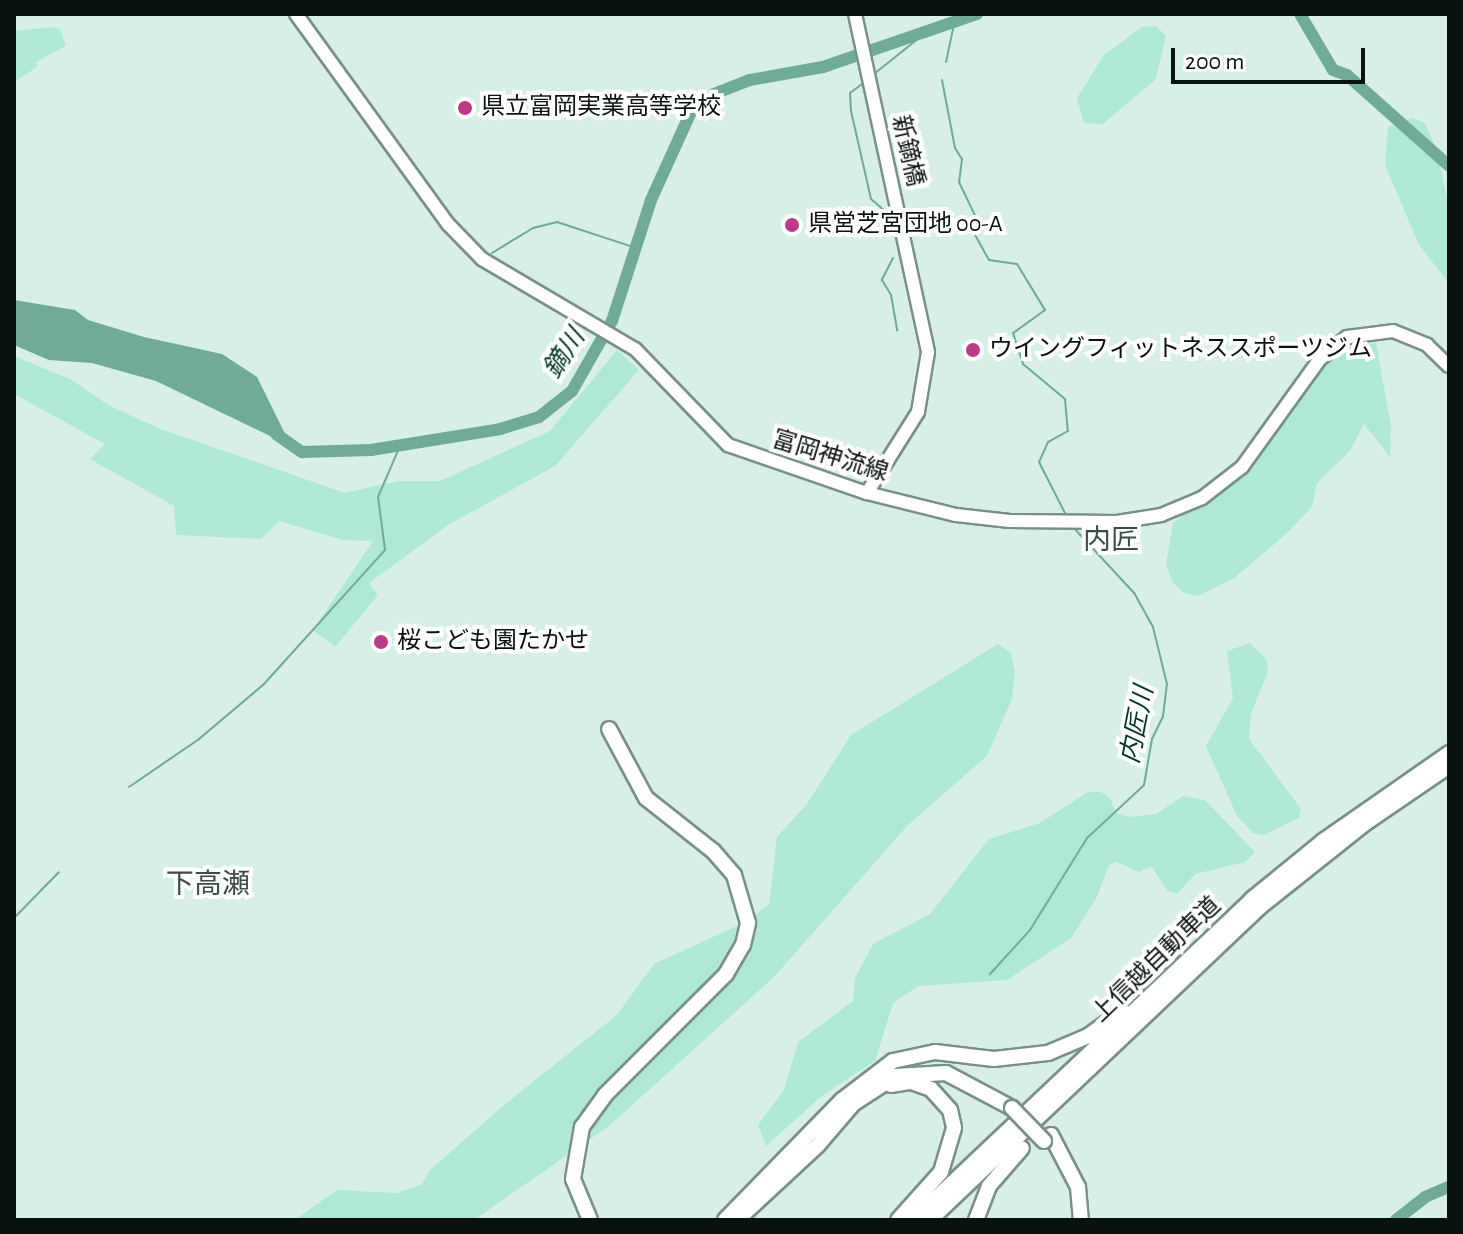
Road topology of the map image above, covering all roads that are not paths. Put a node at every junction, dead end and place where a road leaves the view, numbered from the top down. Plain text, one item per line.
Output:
1 (296, 14) edge
2 (855, 14) edge
3 (1449, 366) edge
4 (867, 493) junction
5 (1449, 753) edge
6 (1449, 766) edge
7 (1252, 899) junction
8 (1116, 1044) junction
9 (854, 1096) junction
10 (1047, 1138) junction
11 (579, 1220) edge
12 (590, 1220) edge
13 (725, 1220) edge
14 (737, 1220) edge
15 (898, 1220) edge
16 (913, 1220) edge
17 (930, 1220) edge
18 (976, 1220) edge
19 (1073, 1220) edge
20 (1081, 1220) edge

1 - 4 main road, 富岡神流線
2 - 4 main road, 新鏑橋
3 - 4 main road, 富岡神流線
5 - 7 highway, 上信越自動車道
6 - 8 highway, 上信越自動車道
7 - 9 highway
7 - 16 highway, 上信越自動車道
8 - 17 highway, 上信越自動車道
8 - 18 highway
9 - 10 highway
9 - 13 highway
9 - 14 highway
9 - 15 highway
10 - 19 highway
10 - 20 highway
11 - 12 highway

